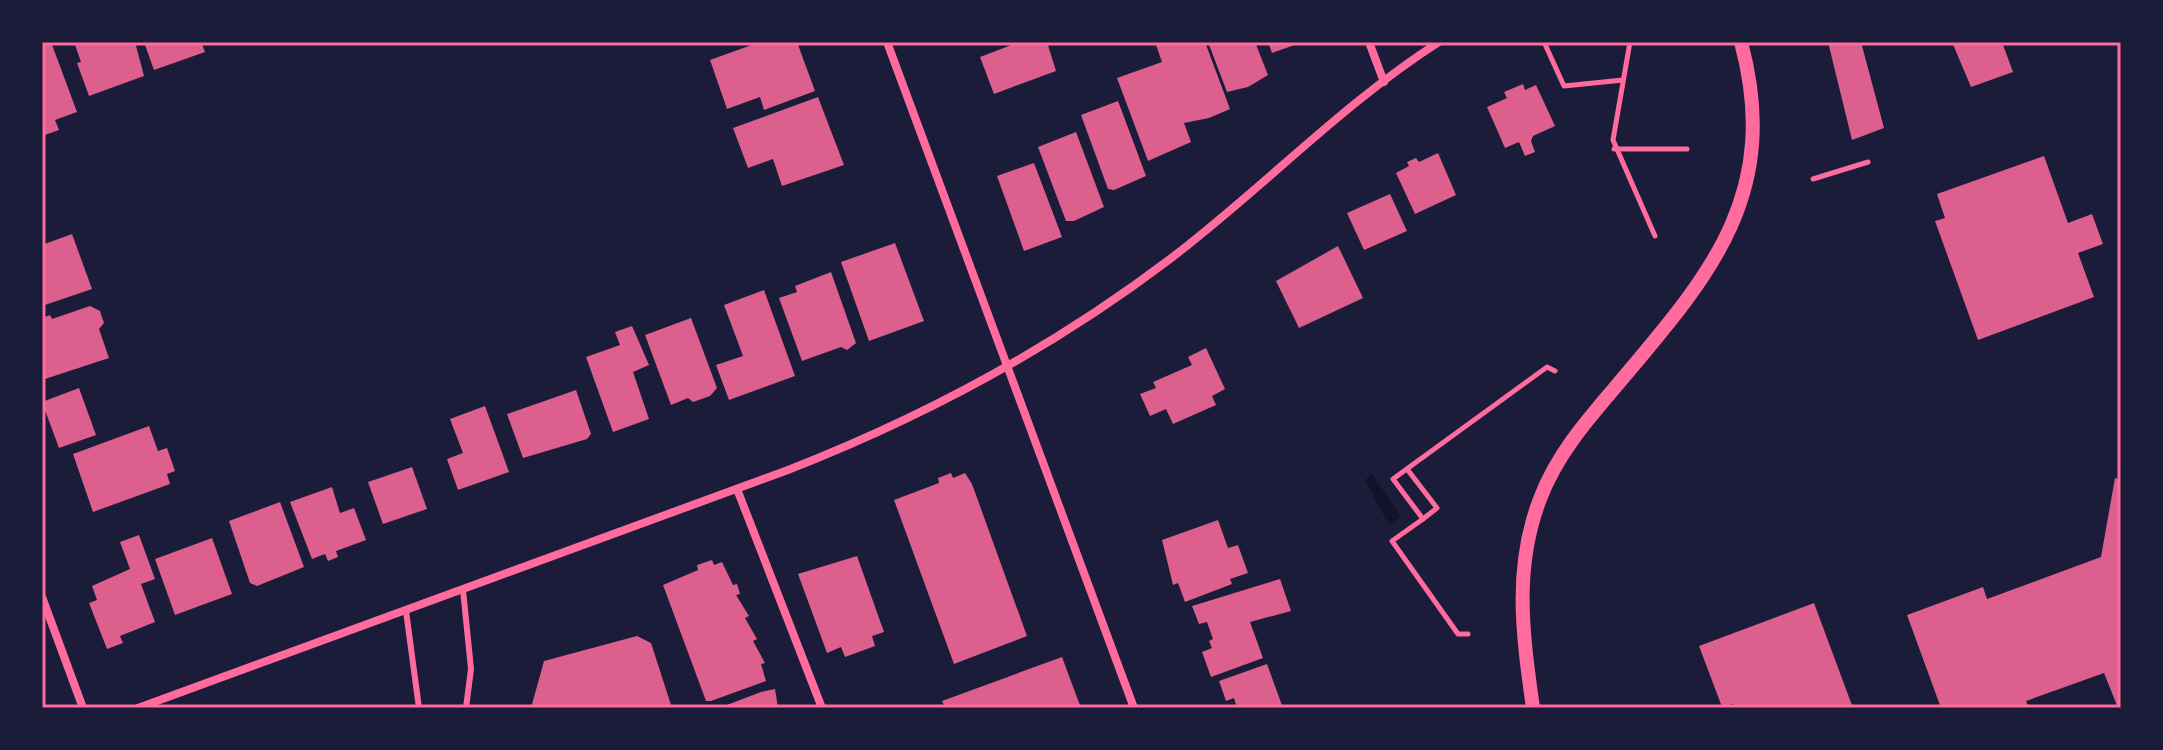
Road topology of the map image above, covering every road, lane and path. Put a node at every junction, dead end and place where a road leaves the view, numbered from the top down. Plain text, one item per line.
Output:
1 (887, 42) edge
2 (1369, 42) edge
3 (1439, 42) edge
4 (1544, 42) edge
5 (1630, 42) edge
6 (1741, 42) edge
7 (1623, 80) junction
8 (1384, 82) junction
9 (1614, 149) junction
10 (1687, 149) dead end
11 (1868, 162) dead end
12 (1813, 179) dead end
13 (1655, 236) dead end
14 (1009, 365) junction
15 (1555, 371) dead end
16 (1407, 469) junction
17 (737, 489) junction
18 (1423, 519) junction
19 (463, 590) junction
20 (42, 597) edge
21 (406, 611) junction
22 (1468, 634) dead end
23 (83, 708) edge
24 (138, 708) edge
25 (419, 708) edge
26 (466, 708) edge
27 (822, 708) edge
28 (1134, 708) edge
29 (1533, 708) edge

1 - 14 street
2 - 8 street
3 - 8 street
4 - 7 path
5 - 7 path
6 - 29 street
7 - 9 path
8 - 14 street
9 - 10 path
9 - 13 path
11 - 12 path
14 - 17 street
14 - 28 street
15 - 16 path
16 - 18 path
16 - 18 path
17 - 19 street
17 - 27 street
18 - 22 path
19 - 21 street
19 - 26 lane
20 - 23 street
21 - 24 street
21 - 25 lane

